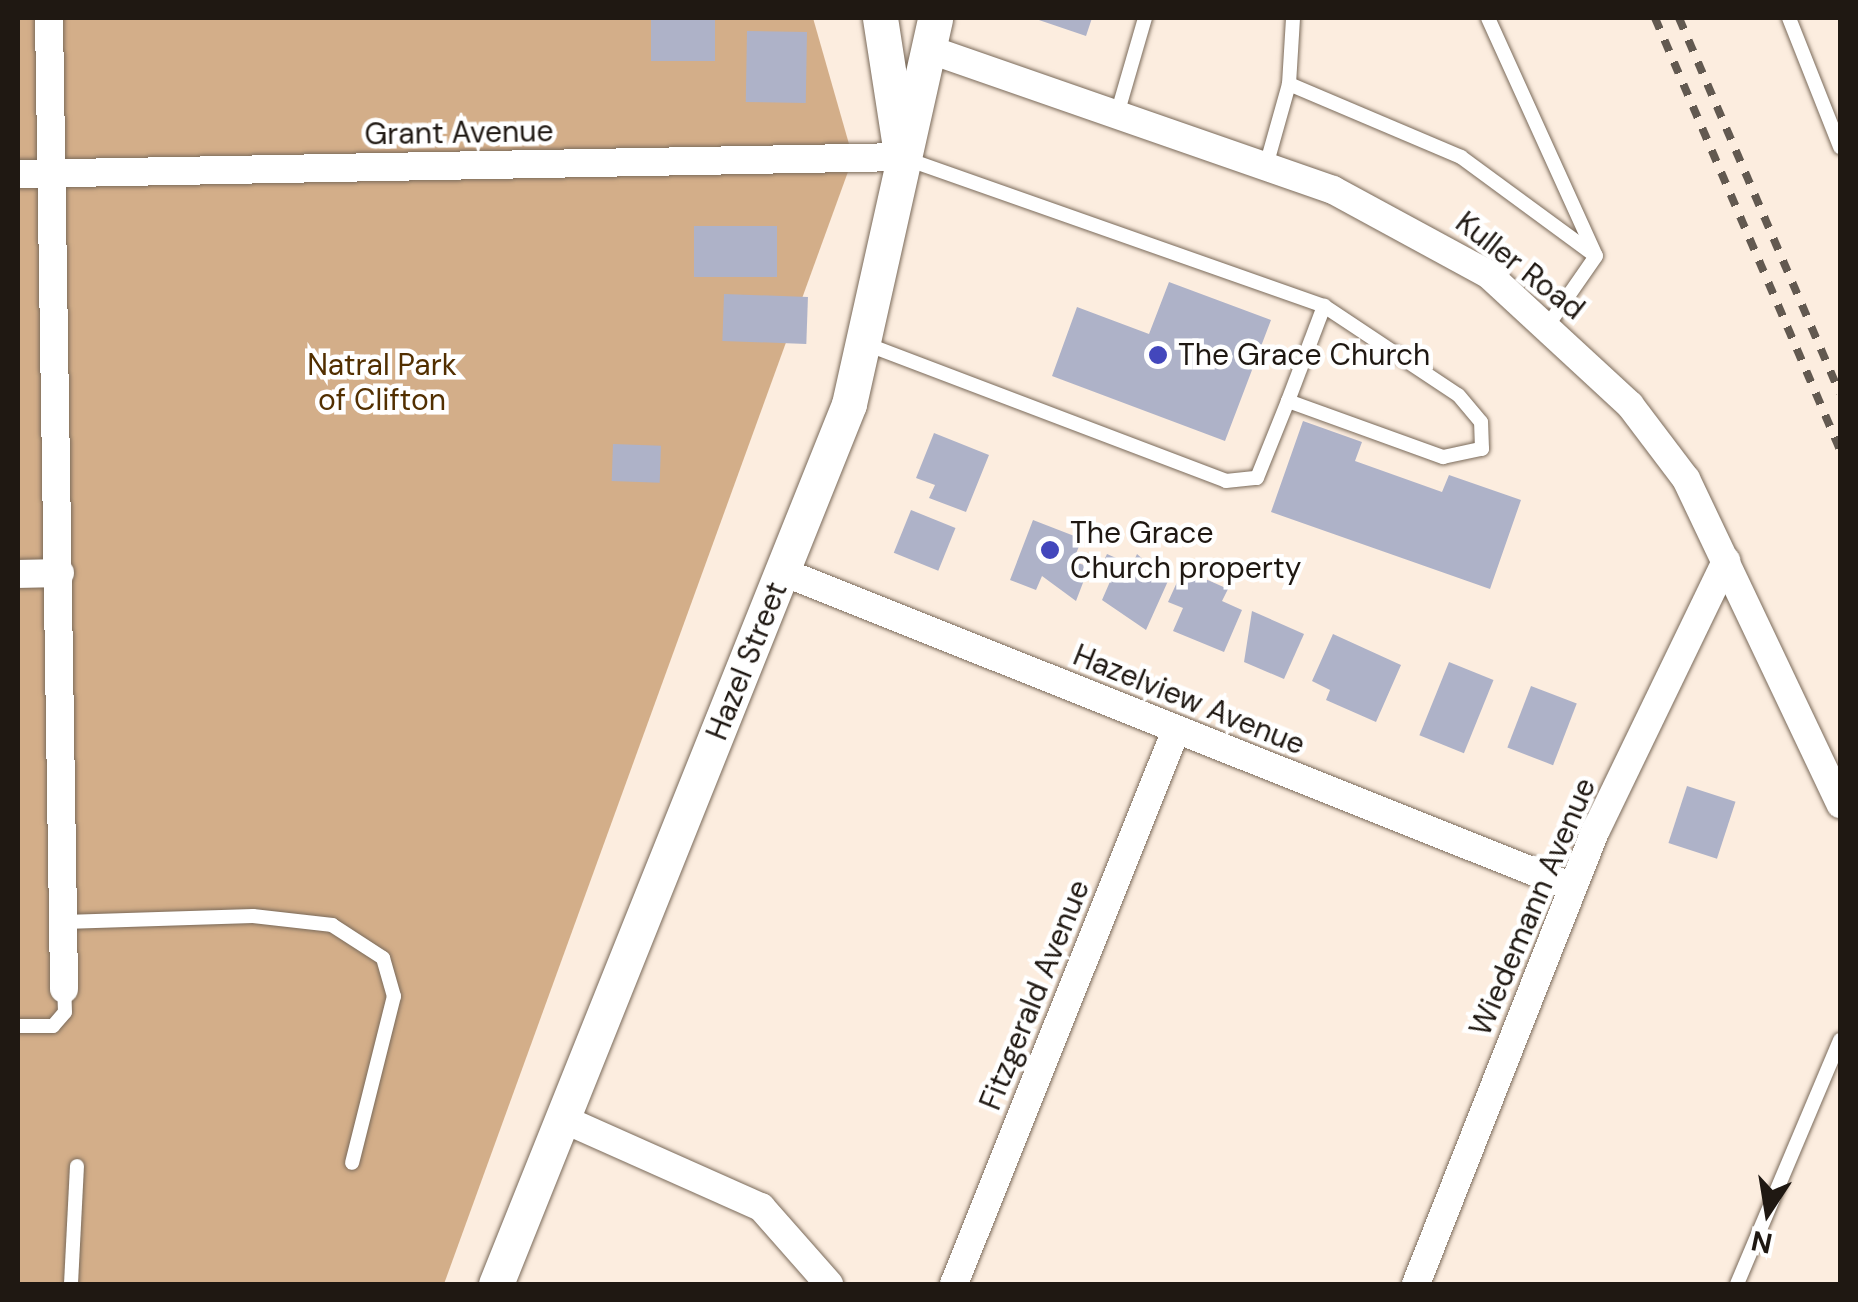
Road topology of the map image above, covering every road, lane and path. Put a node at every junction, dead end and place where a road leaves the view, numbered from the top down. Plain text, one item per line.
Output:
1 (49, 18) edge
2 (880, 18) edge
3 (1145, 18) edge
4 (1293, 18) edge
5 (1488, 18) edge
6 (1789, 18) edge
7 (931, 33) edge
8 (1289, 84) junction
9 (1118, 111) junction
10 (1840, 147) edge
11 (901, 157) junction
12 (1266, 166) junction
13 (18, 174) edge
14 (52, 174) junction
15 (1596, 256) junction
16 (1324, 306) junction
17 (1548, 325) junction
18 (866, 344) junction
19 (1288, 401) junction
20 (1726, 561) junction
21 (783, 572) junction
22 (60, 573) junction
23 (18, 574) edge
24 (1176, 730) junction
25 (1840, 804) edge
26 (1572, 888) junction
27 (64, 922) junction
28 (64, 989) joint
29 (18, 1026) edge
30 (1840, 1040) edge
31 (563, 1119) junction
32 (352, 1163) dead end
33 (77, 1166) dead end
34 (71, 1284) edge
35 (496, 1284) edge
36 (828, 1284) edge
37 (954, 1284) edge
38 (1416, 1284) edge
39 (1737, 1284) edge

1 - 14 street
2 - 11 street
3 - 9 lane
4 - 8 lane
5 - 15 lane
6 - 10 lane
7 - 9 street, Kuller Road
7 - 11 street, Hazel Street
8 - 12 lane
8 - 15 lane
9 - 12 street, Kuller Road
11 - 14 street, Grant Avenue
11 - 16 lane
11 - 18 street, Hazel Street
12 - 17 street, Kuller Road
13 - 14 street, Grant Avenue
14 - 22 street
15 - 17 lane
16 - 19 lane
16 - 19 lane
17 - 20 street, Kuller Road
18 - 19 lane
18 - 21 street, Hazel Street
20 - 25 street, Kuller Road
20 - 26 street, Wiedemann Avenue
21 - 24 street, Hazelview Avenue
21 - 31 street, Hazel Street
22 - 23 street
22 - 27 street
24 - 26 street, Hazelview Avenue
24 - 37 street, Fitzgerald Avenue
26 - 38 street, Wiedemann Avenue
27 - 28 street
27 - 32 lane
28 - 29 lane
30 - 39 lane
31 - 35 street, Hazel Street
31 - 36 street
33 - 34 lane

